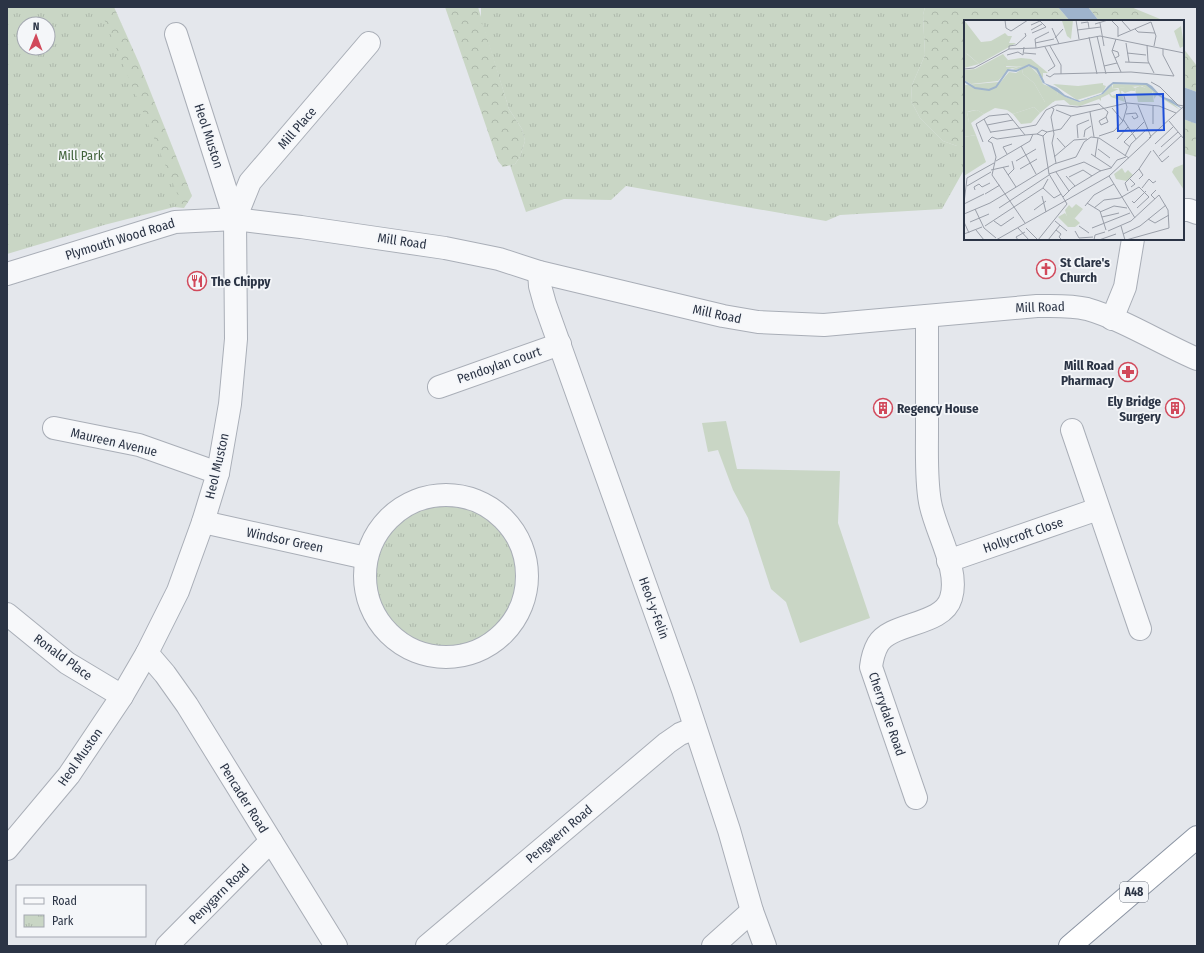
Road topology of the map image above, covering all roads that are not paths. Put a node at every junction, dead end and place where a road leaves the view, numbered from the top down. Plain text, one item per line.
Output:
1 (176, 34) dead end
2 (369, 42) dead end
3 (1184, 210) edge
4 (1197, 213) edge
5 (235, 219) junction
6 (1133, 240) edge
7 (539, 272) junction
8 (7, 274) edge
9 (927, 316) junction
10 (1112, 319) junction
11 (560, 344) junction
12 (1197, 359) edge
13 (438, 386) dead end
14 (54, 428) dead end
15 (1072, 430) dead end
16 (218, 473) junction
17 (1098, 509) junction
18 (203, 522) junction
19 (366, 558) junction
20 (948, 561) junction
21 (7, 614) edge
22 (1140, 629) dead end
23 (147, 653) junction
24 (122, 696) junction
25 (695, 728) junction
26 (916, 798) dead end
27 (1197, 837) edge
28 (271, 841) junction
29 (7, 850) edge
30 (752, 911) junction
31 (167, 946) edge
32 (336, 946) edge
33 (427, 946) edge
34 (713, 946) edge
35 (765, 946) edge
36 (1070, 946) edge

1 - 5 street, Heol Muston
2 - 5 street, Mill Place
3 - 4 street
5 - 7 street, Mill Road
5 - 8 street, Plymouth Wood Road
5 - 16 street, Heol Muston
6 - 10 street
7 - 9 street, Mill Road
7 - 11 street, Heol-y-Felin
9 - 10 street, Mill Road
9 - 20 street, Cherrydale Road
10 - 12 street, Mill Road
11 - 13 street, Pendoylan Court
11 - 25 street, Heol-y-Felin
14 - 16 street, Maureen Avenue
15 - 17 street
16 - 18 street, Heol Muston
17 - 20 street, Hollycroft Close
17 - 22 street
18 - 19 street, Windsor Green
18 - 23 street, Heol Muston
19 - 19 street
20 - 26 street, Cherrydale Road
21 - 24 street, Ronald Place
23 - 24 street, Heol Muston
23 - 28 street, Pencader Road
24 - 29 street, Heol Muston
25 - 30 street, Heol-y-Felin
25 - 33 street, Pengwern Road
27 - 36 highway, A48
28 - 31 street, Penygarn Road
28 - 32 street, Pencader Road
30 - 34 street
30 - 35 street, Heol-y-Felin

